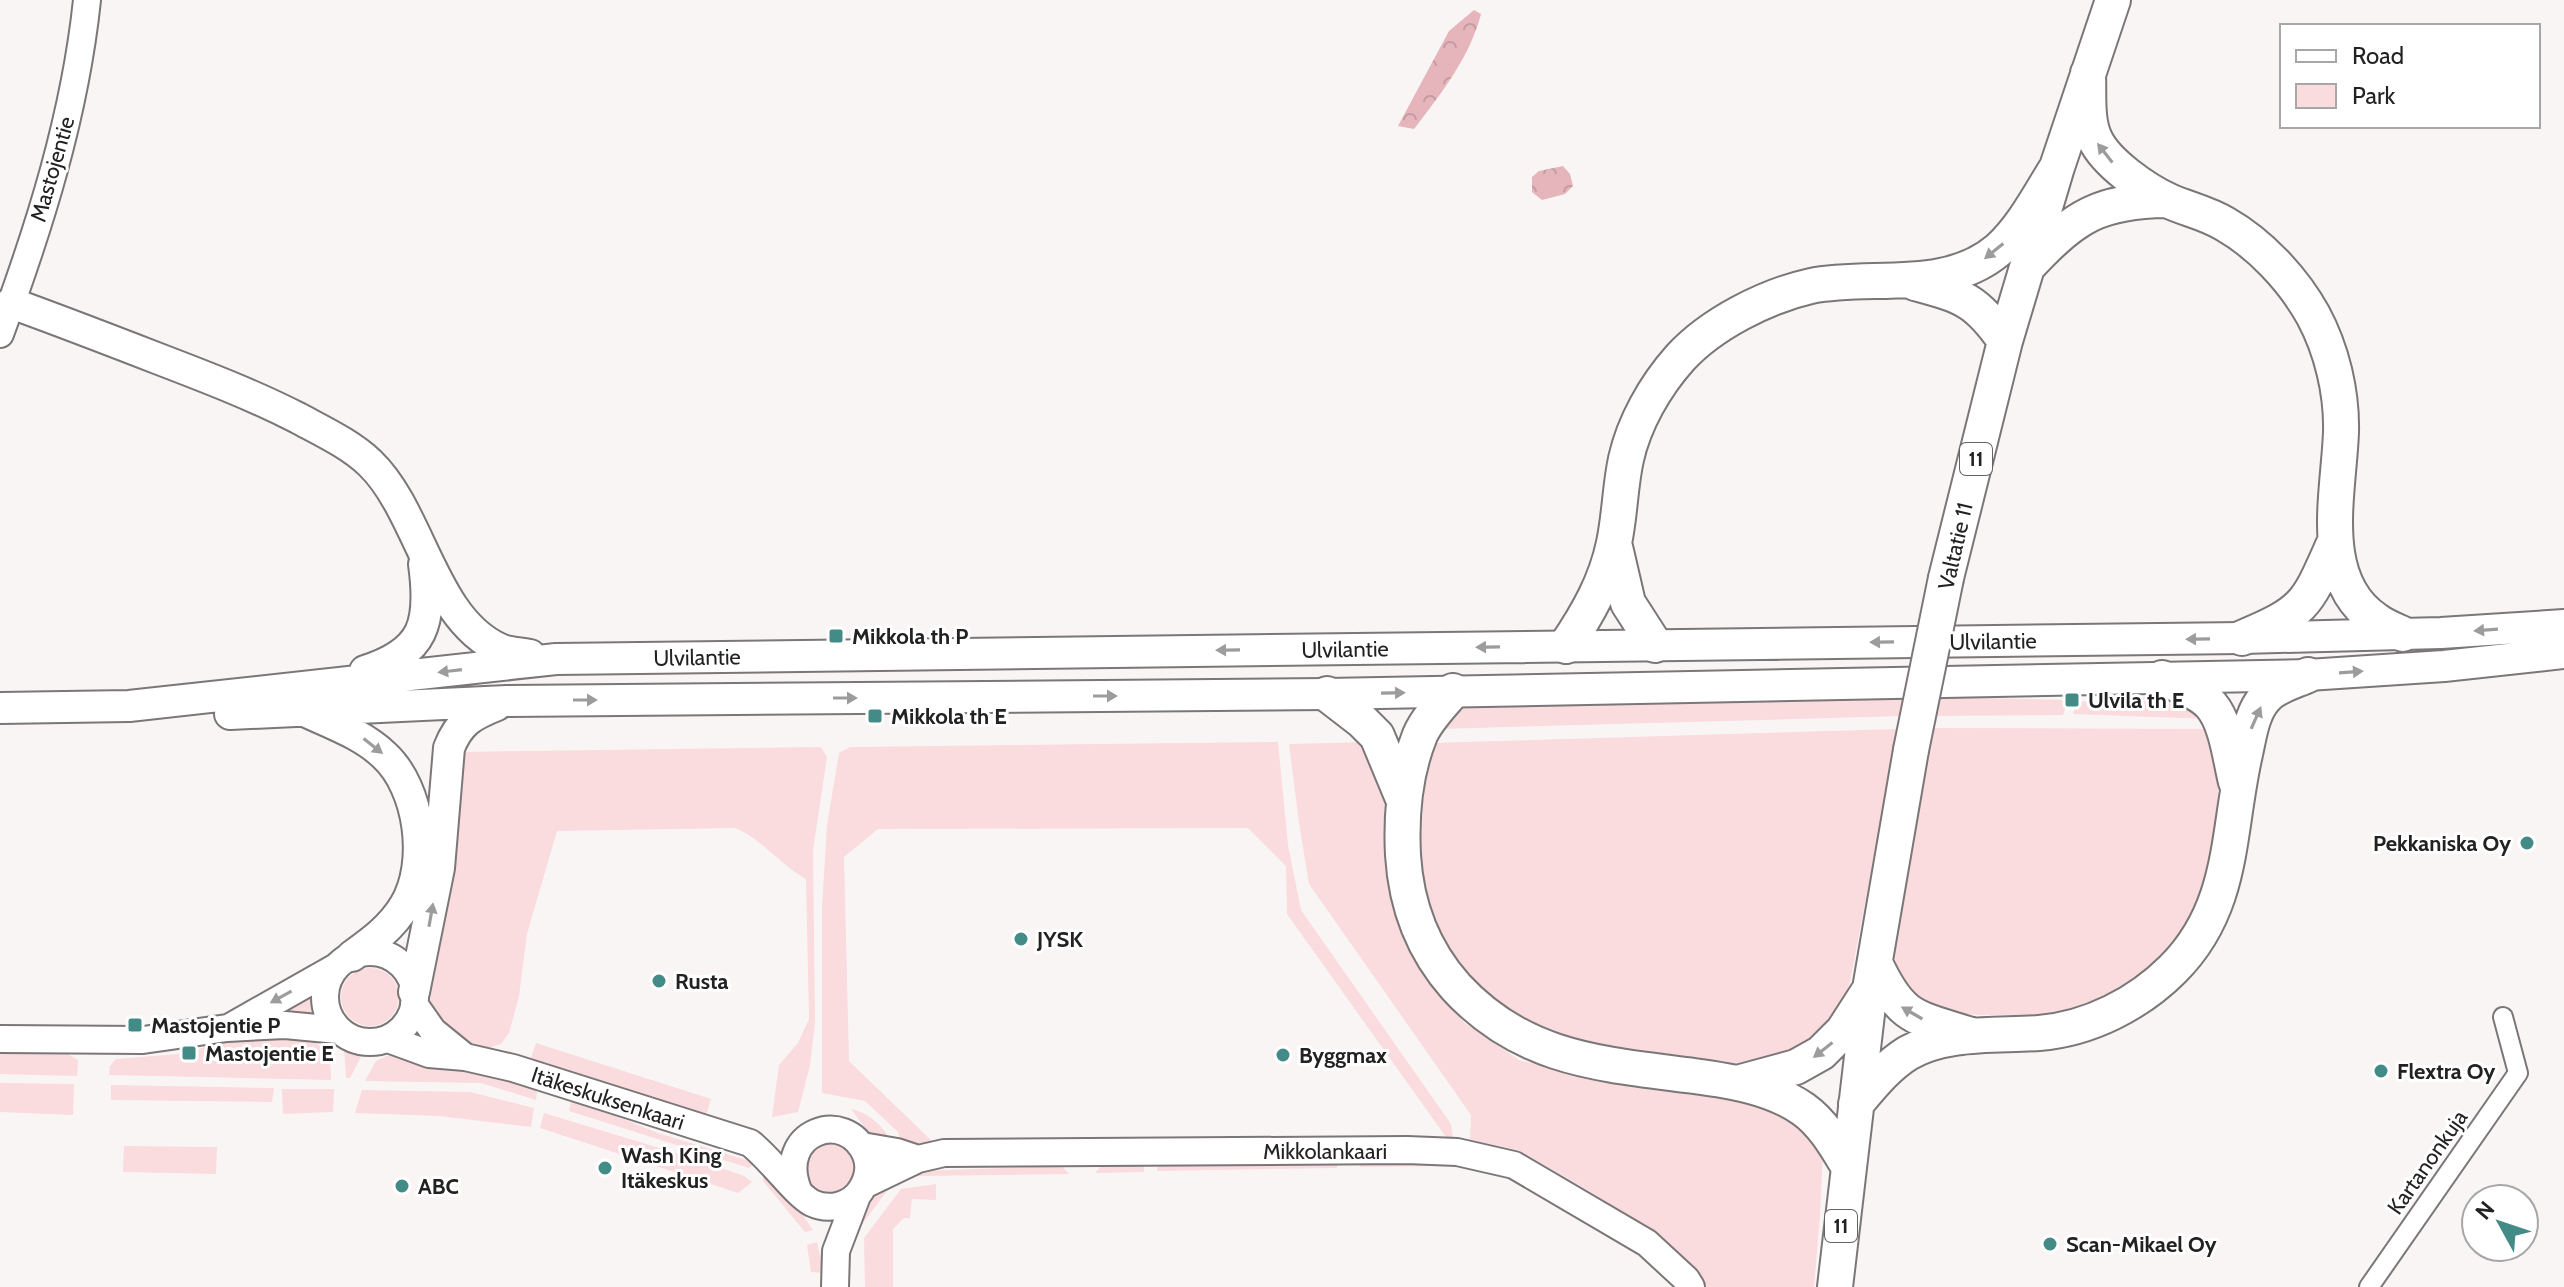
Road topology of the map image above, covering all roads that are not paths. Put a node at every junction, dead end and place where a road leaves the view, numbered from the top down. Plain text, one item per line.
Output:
1 (87, 0) edge
2 (2113, 0) edge
3 (2088, 73) junction
4 (2057, 167) junction
5 (2166, 200) junction
6 (2027, 267) junction
7 (1909, 281) junction
8 (11, 303) junction
9 (0, 334) edge
10 (2005, 341) junction
11 (2335, 541) junction
12 (1614, 542) junction
13 (423, 554) junction
14 (2564, 625) edge
15 (2403, 634) junction
16 (2242, 638) junction
17 (1655, 645) junction
18 (1566, 646) junction
19 (2564, 653) edge
20 (556, 659) junction
21 (2308, 675) junction
22 (2162, 678) junction
23 (1453, 691) junction
24 (1327, 694) junction
25 (309, 699) junction
26 (507, 701) junction
27 (0, 708) edge
28 (2237, 786) junction
29 (1404, 801) junction
30 (344, 962) junction
31 (1872, 976) junction
32 (414, 998) junction
33 (2503, 1017) dead end
34 (227, 1028) junction
35 (338, 1030) junction
36 (1972, 1035) junction
37 (0, 1039) edge
38 (388, 1039) junction
39 (465, 1057) junction
40 (1741, 1082) junction
41 (1856, 1104) junction
42 (809, 1136) junction
43 (750, 1143) junction
44 (862, 1146) junction
45 (918, 1159) junction
46 (1848, 1166) junction
47 (861, 1191) junction
48 (804, 1196) junction
49 (836, 1251) junction
50 (835, 1287) edge
51 (1691, 1287) edge
52 (1835, 1287) edge
53 (2369, 1287) edge

1 - 8 street, Mastojentie
2 - 3 highway, Valtatie 11 / 11
3 - 4 highway, Valtatie 11 / 11
5 -> 3 highway
4 - 6 highway, Valtatie 11 / 11
4 -> 7 highway
5 - 6 highway
5 - 11 highway
6 - 10 highway, Valtatie 11 / 11
7 - 10 highway
7 - 12 highway
8 - 9 street, Mastojentie
8 - 13 main road
10 - 31 highway, Valtatie 11 / 11, bridge
11 - 15 highway
11 - 16 highway
12 - 17 highway
12 - 18 highway
13 - 20 main road
13 - 25 main road
14 -> 15 main road, Ulvilantie
15 - 16 main road, Ulvilantie
16 -> 17 main road, Ulvilantie
17 - 18 main road, Ulvilantie
18 -> 20 main road, Ulvilantie
21 -> 19 main road, Ulvilantie
20 -> 25 main road, Ulvilantie
21 - 22 main road, Ulvilantie
28 -> 21 highway
22 - 23 main road, Ulvilantie
22 - 28 highway
24 -> 23 main road, Ulvilantie
23 - 29 highway
26 -> 24 main road, Ulvilantie
24 - 29 highway
25 - 26 main road, Ulvilantie
25 - 27 main road, Ulvilantie
25 -> 30 main road
32 -> 26 main road
28 - 36 highway
29 - 40 highway
30 - 32 street
30 -> 34 street
30 - 35 street
36 -> 31 highway
31 -> 40 highway
31 - 41 highway, Valtatie 11 / 11
32 - 38 street
32 - 39 street, Itäkeskuksenkaari
33 - 53 street, Kartanonkuja
34 - 35 street
34 - 37 street
35 - 38 street
36 - 41 highway
38 - 39 street, Itäkeskuksenkaari
39 - 43 street, Itäkeskuksenkaari
40 - 46 highway
41 - 46 highway, Valtatie 11 / 11
42 - 43 street, Itäkeskuksenkaari
42 - 44 street
42 - 48 street
43 - 48 street, Itäkeskuksenkaari
44 - 45 street, Mikkolankaari
44 - 47 street
45 - 47 street, Mikkolankaari
45 - 51 street, Mikkolankaari
46 - 52 highway, Valtatie 11 / 11
47 - 48 street
47 - 49 street, Itäkeskuksenkaari
48 - 49 street, Itäkeskuksenkaari
49 - 50 street, Itäkeskuksenkaari

